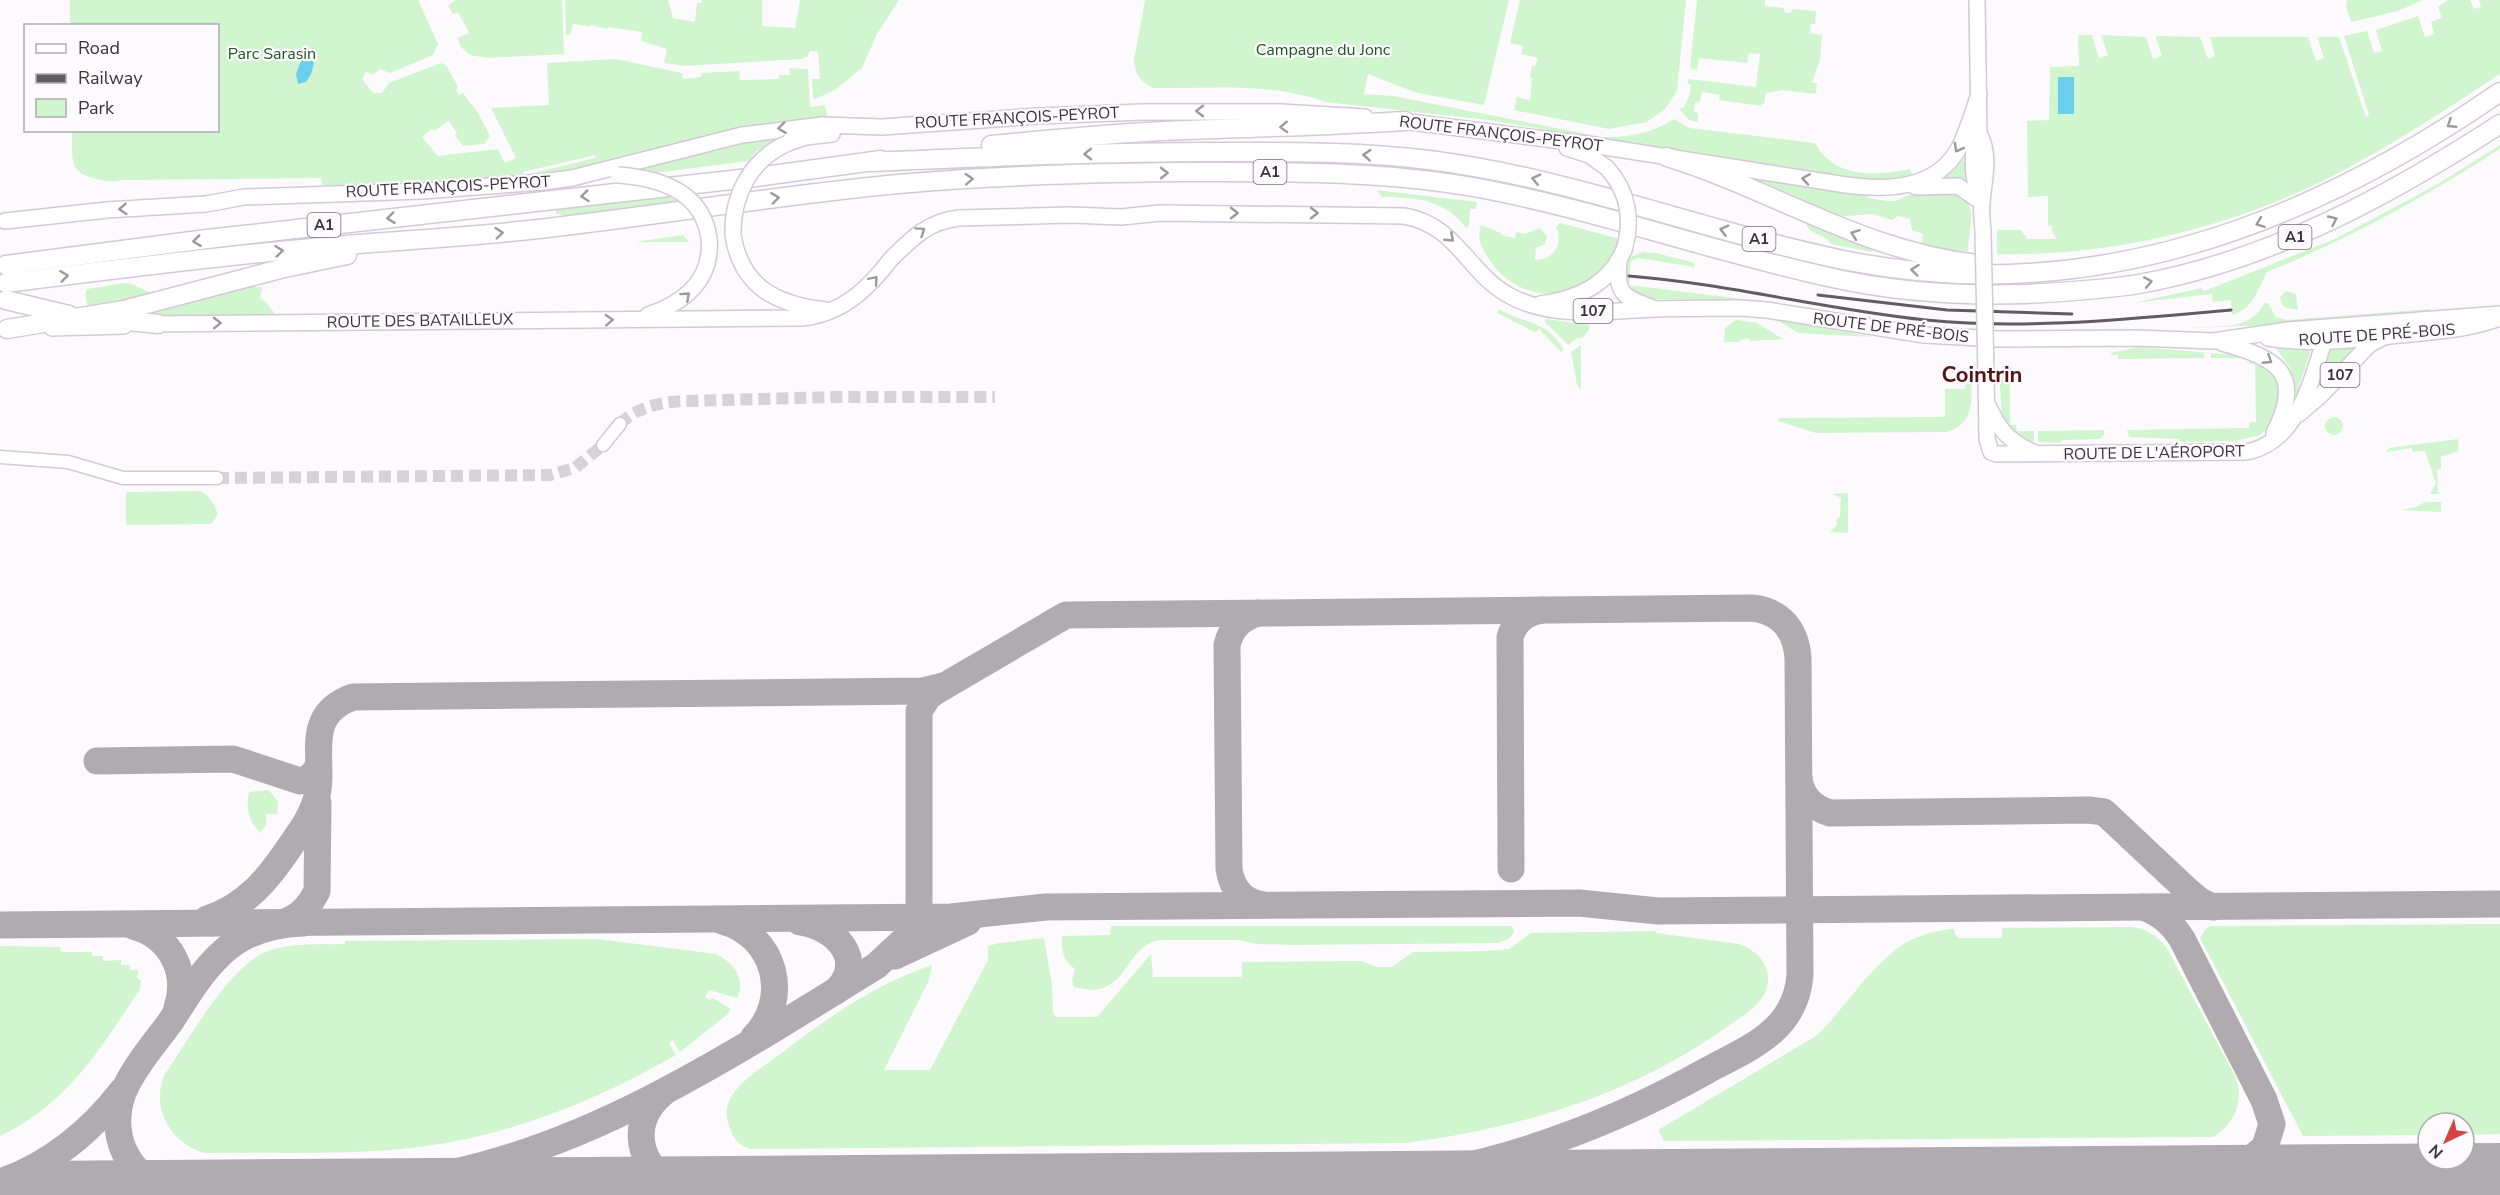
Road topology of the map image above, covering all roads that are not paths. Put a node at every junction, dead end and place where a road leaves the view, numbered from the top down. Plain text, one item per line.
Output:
1 (1977, 0) edge
2 (2500, 92) edge
3 (1979, 94) junction
4 (1406, 121) junction
5 (2500, 124) edge
6 (882, 127) junction
7 (1541, 139) junction
8 (1667, 157) junction
9 (871, 162) junction
10 (572, 178) junction
11 (1904, 187) junction
12 (1982, 202) junction
13 (5, 221) dead end
14 (1425, 221) joint
15 (441, 239) junction
16 (1621, 255) junction
17 (2098, 264) junction
18 (6, 283) junction
19 (1531, 305) junction
20 (1656, 309) junction
21 (832, 311) junction
22 (2500, 316) edge
23 (85, 318) junction
24 (634, 319) junction
25 (158, 324) junction
26 (7, 328) joint
27 (2326, 335) junction
28 (2385, 337) junction
29 (2213, 341) junction
30 (1986, 398) junction
31 (2297, 416) junction
32 (620, 424) tunnel mouth
33 (2269, 444) junction
34 (603, 445) tunnel mouth
35 (2038, 454) junction
36 (0, 457) edge
37 (217, 478) tunnel mouth

1 - 3 main road, 107
2 -> 17 highway, A1
3 -> 11 main road, ROUTE FRANÇOIS-PEYROT
3 - 12 main road, 107
4 -> 6 main road, ROUTE FRANÇOIS-PEYROT
4 - 7 main road, ROUTE FRANÇOIS-PEYROT
4 -> 9 highway
15 -> 5 highway, A1
6 -> 10 main road, ROUTE FRANÇOIS-PEYROT
6 - 21 main road, bridge
7 - 8 main road, ROUTE FRANÇOIS-PEYROT
7 - 16 main road, bridge
11 -> 8 main road, ROUTE FRANÇOIS-PEYROT
17 -> 8 highway
17 -> 9 highway, A1
9 -> 18 highway, A1
10 -> 13 main road, ROUTE FRANÇOIS-PEYROT
24 -> 10 main road, bridge
11 - 12 main road
12 - 30 main road, 107, bridge
14 -> 19 main road, ROUTE DE PRÉ-BOIS
21 -> 14 main road, ROUTE DES BATAILLEUX, bridge
18 -> 15 highway, A1
15 - 23 highway
16 - 19 main road
16 - 20 main road
18 - 23 highway
19 - 20 main road, ROUTE DE PRÉ-BOIS / 107
20 - 29 main road, ROUTE DE PRÉ-BOIS
21 - 24 main road, ROUTE DES BATAILLEUX
22 - 27 main road, ROUTE DE PRÉ-BOIS / 107
22 - 28 main road, ROUTE DE PRÉ-BOIS / 107
23 - 25 highway
23 - 26 highway
25 -> 24 main road, ROUTE DES BATAILLEUX
25 - 26 main road, ROUTE DES BATAILLEUX
27 - 28 main road, ROUTE DE PRÉ-BOIS
27 - 29 main road, ROUTE DE PRÉ-BOIS
27 - 31 main road, ROUTE DE L'AÉROPORT / 107
28 - 31 main road, 107
29 -> 33 main road
30 - 35 main road
30 - 35 main road, ROUTE DE L'AÉROPORT / 107
31 - 33 main road, ROUTE DE L'AÉROPORT / 107
32 - 34 street
33 - 35 main road, ROUTE DE L'AÉROPORT / 107
36 - 37 street

